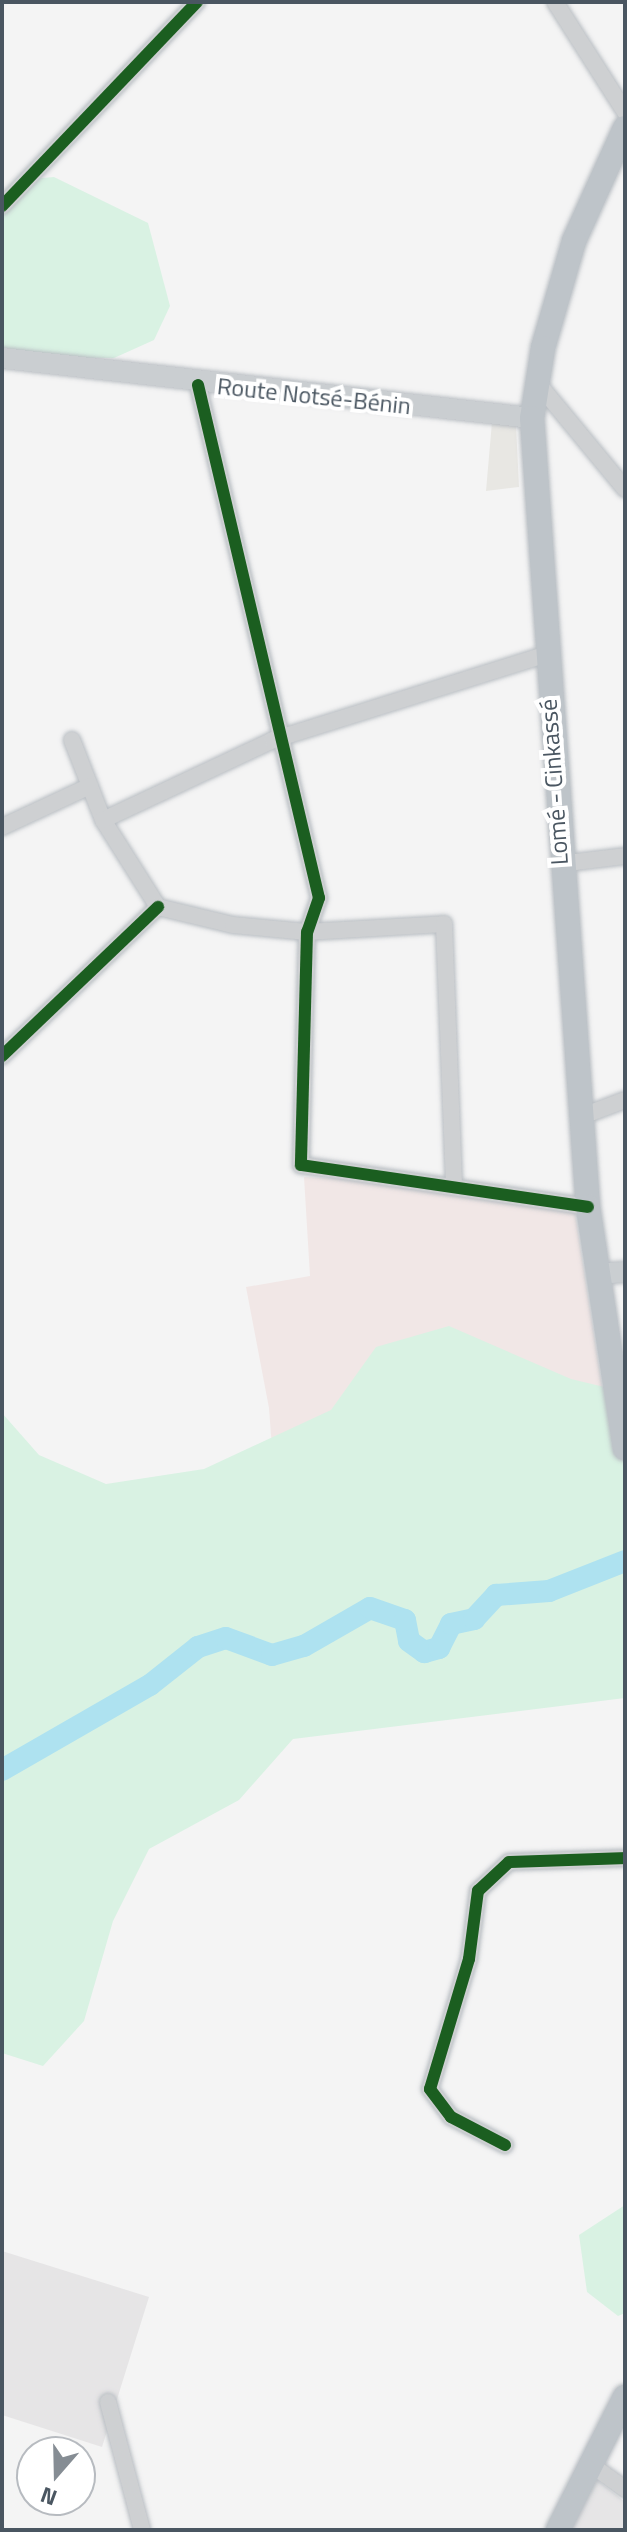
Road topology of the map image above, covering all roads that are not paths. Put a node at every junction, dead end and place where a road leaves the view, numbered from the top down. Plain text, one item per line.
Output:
1 (197, 2) edge
2 (555, 2) edge
3 (625, 112) edge
4 (625, 128) edge
5 (2, 206) edge
6 (2, 358) edge
7 (536, 381) junction
8 (198, 385) junction
9 (532, 418) junction
10 (625, 489) edge
11 (545, 655) junction
12 (283, 737) junction
13 (72, 740) dead end
14 (90, 786) junction
15 (103, 820) junction
16 (2, 827) edge
17 (625, 856) edge
18 (559, 864) junction
19 (158, 907) junction
20 (307, 932) junction
21 (2, 1056) edge
22 (625, 1100) edge
23 (580, 1117) junction
24 (454, 1183) junction
25 (588, 1207) junction
26 (625, 1272) edge
27 (596, 1274) junction
28 (625, 1448) edge
29 (625, 1858) edge
30 (505, 2145) dead end
31 (625, 2397) edge
32 (108, 2402) dead end
33 (590, 2464) junction
34 (625, 2489) edge
35 (142, 2530) edge
36 (558, 2530) edge

1 - 5 street
2 - 3 street
4 - 7 highway, Lomé - Cinkassé
6 - 8 main road, Route Notsé-Bénin
7 - 9 highway, Lomé - Cinkassé
7 - 10 street
8 - 9 main road, Route Notsé-Bénin
8 - 12 street
9 - 11 highway, Lomé - Cinkassé
11 - 12 street
11 - 18 highway, Lomé - Cinkassé
12 - 15 street
12 - 20 street
13 - 14 street
14 - 15 street
14 - 16 street
15 - 19 street
17 - 18 street
18 - 23 highway, Lomé - Cinkassé
19 - 20 street
19 - 21 street
20 - 24 street
20 - 24 street
22 - 23 street
23 - 25 highway, Lomé - Cinkassé
24 - 25 street
25 - 27 highway, Lomé - Cinkassé
26 - 27 main road
27 - 28 highway, Lomé - Cinkassé
29 - 30 street
31 - 33 highway
32 - 35 street
33 - 34 street
33 - 36 highway

